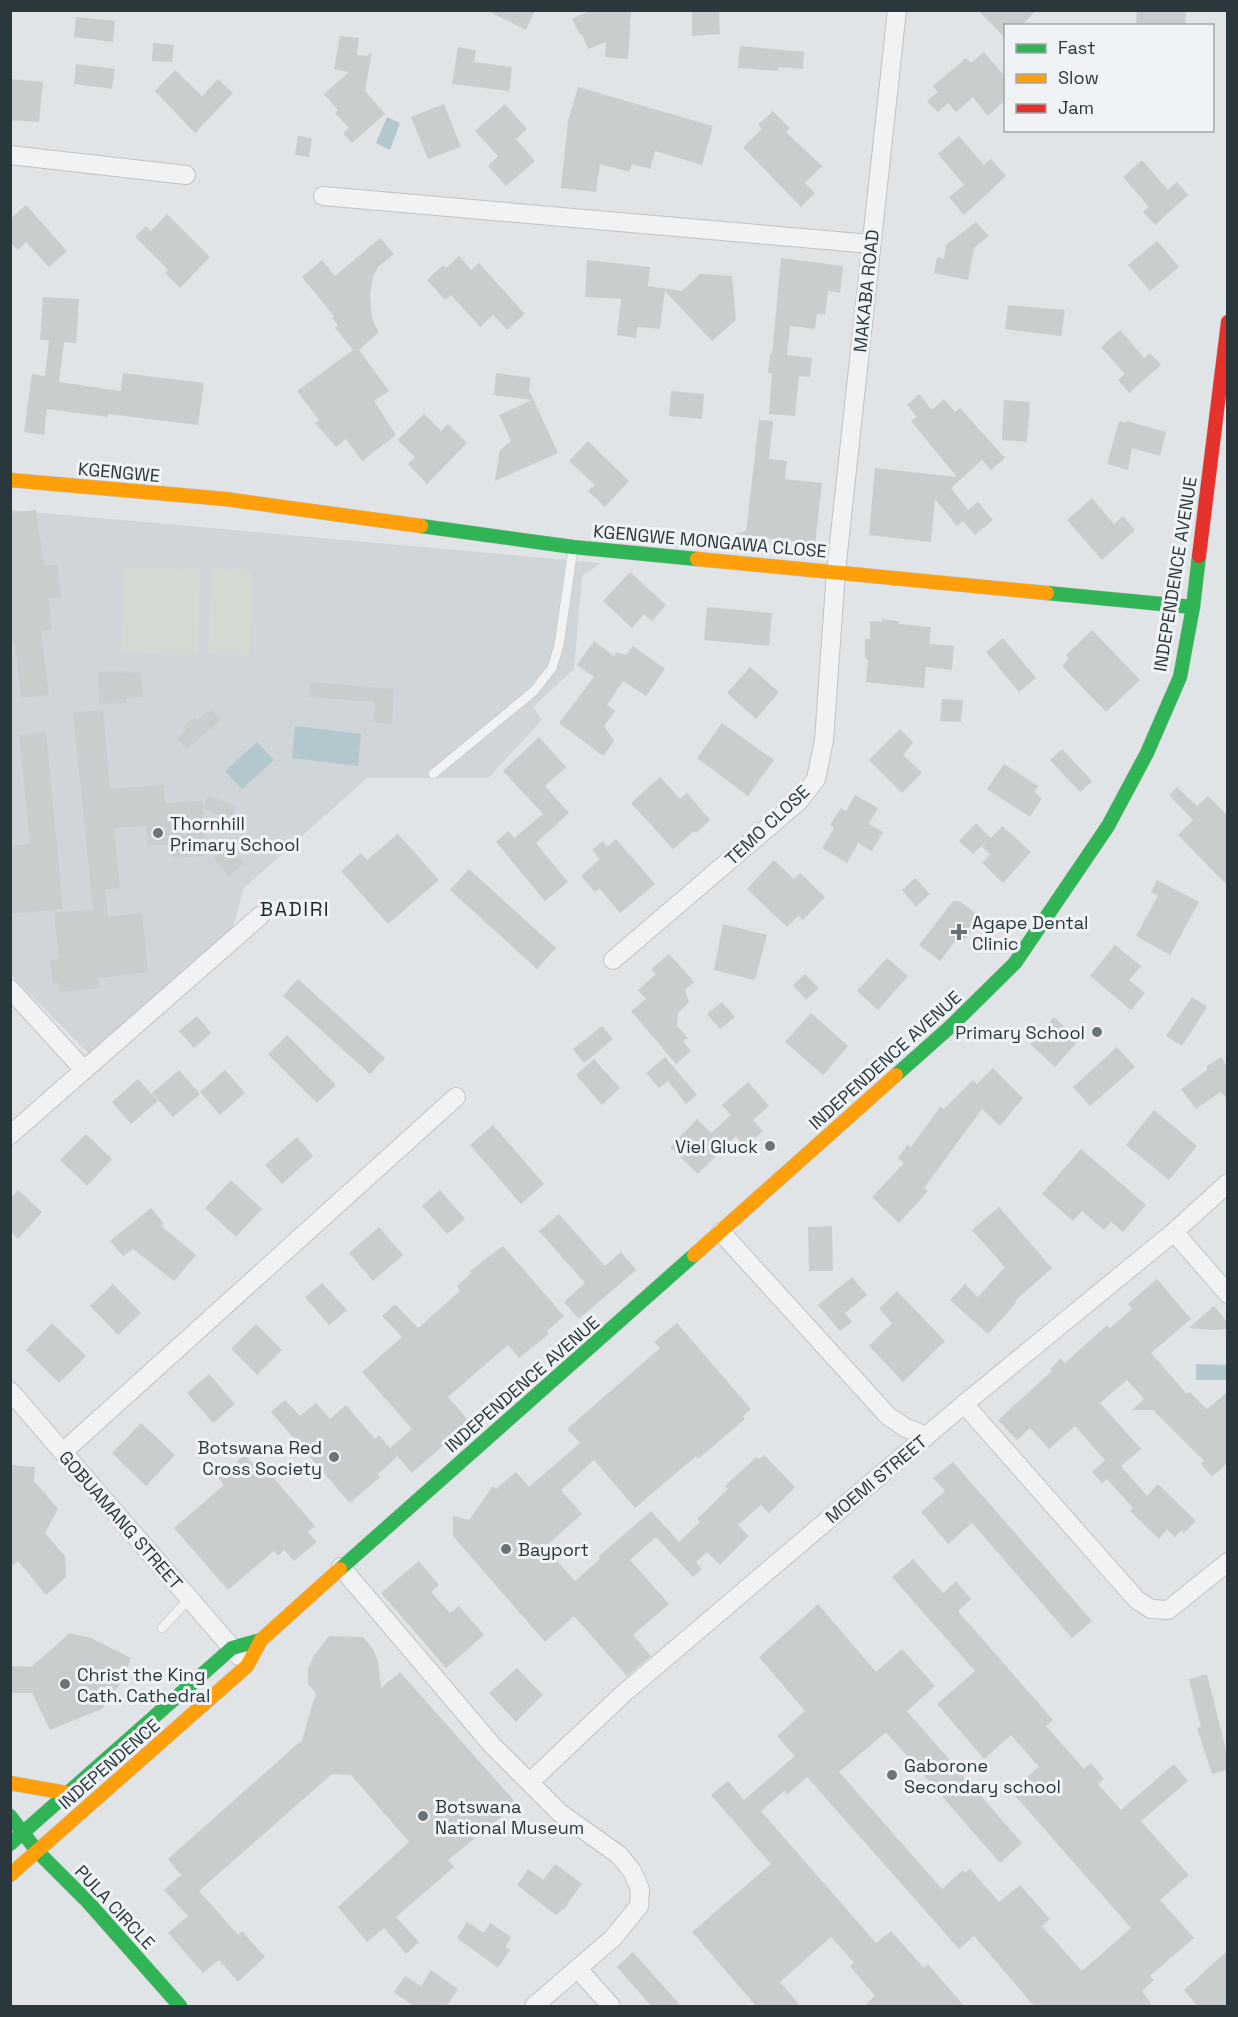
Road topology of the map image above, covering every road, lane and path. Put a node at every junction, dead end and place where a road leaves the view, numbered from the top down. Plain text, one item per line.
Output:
1 (897, 10) edge
2 (10, 155) edge
3 (186, 175) dead end
4 (323, 196) dead end
5 (871, 244) junction
6 (1227, 322) edge
7 (10, 480) edge
8 (225, 499) joint
9 (573, 547) junction
10 (836, 571) junction
11 (1192, 607) junction
12 (433, 774) dead end
13 (260, 916) dead end
14 (613, 960) dead end
15 (10, 989) edge
16 (84, 1070) junction
17 (456, 1097) dead end
18 (10, 1135) edge
19 (1227, 1183) edge
20 (721, 1232) junction
21 (1174, 1232) junction
22 (1227, 1294) edge
23 (10, 1391) edge
24 (964, 1404) junction
25 (927, 1436) junction
26 (63, 1452) junction
27 (1227, 1562) edge
28 (341, 1567) junction
29 (189, 1599) junction
30 (162, 1628) dead end
31 (261, 1640) junction
32 (232, 1648) junction
33 (247, 1666) junction
34 (531, 1782) junction
35 (10, 1784) edge
36 (66, 1793) junction
37 (10, 1816) edge
38 (23, 1833) junction
39 (10, 1844) edge
40 (37, 1851) junction
41 (10, 1875) edge
42 (578, 1969) junction
43 (180, 2007) edge
44 (534, 2007) edge
45 (611, 2007) edge

1 - 5 street, MAKABA ROAD
2 - 3 street
4 - 5 street
5 - 10 street, MAKABA ROAD
6 - 11 street, INDEPENDENCE AVENUE
7 - 8 street, KGENGWE
8 - 9 street, KGENGWE MONGAWA CLOSE
9 - 10 street, KGENGWE MONGAWA CLOSE
9 - 12 lane
10 - 11 street, KGENGWE MONGAWA CLOSE
10 - 14 street, TEMO CLOSE
11 - 20 street, INDEPENDENCE AVENUE
13 - 16 street
15 - 16 street
16 - 18 street
17 - 26 street
19 - 21 street, MOEMI STREET
20 - 25 street
20 - 28 street, INDEPENDENCE AVENUE
21 - 22 street
21 - 24 street, MOEMI STREET
23 - 26 street, GOBUAMANG STREET
24 - 25 street, MOEMI STREET
24 - 27 street
25 - 34 street, MOEMI STREET
26 - 29 street, GOBUAMANG STREET
28 - 31 street, INDEPENDENCE AVENUE
28 - 34 street
29 - 30 lane
29 - 32 street, GOBUAMANG STREET
31 - 32 street, INDEPENDENCE
31 - 33 street, INDEPENDENCE
32 - 33 street, GOBUAMANG STREET
32 - 36 street, INDEPENDENCE
33 - 40 street, INDEPENDENCE
34 - 42 street
35 - 36 street
36 - 38 street, INDEPENDENCE
37 - 38 street, PULA CIRCLE
38 - 39 street
38 - 40 street, PULA CIRCLE
40 - 41 street, INDEPENDENCE
40 - 43 street, PULA CIRCLE
42 - 44 street
42 - 45 street

